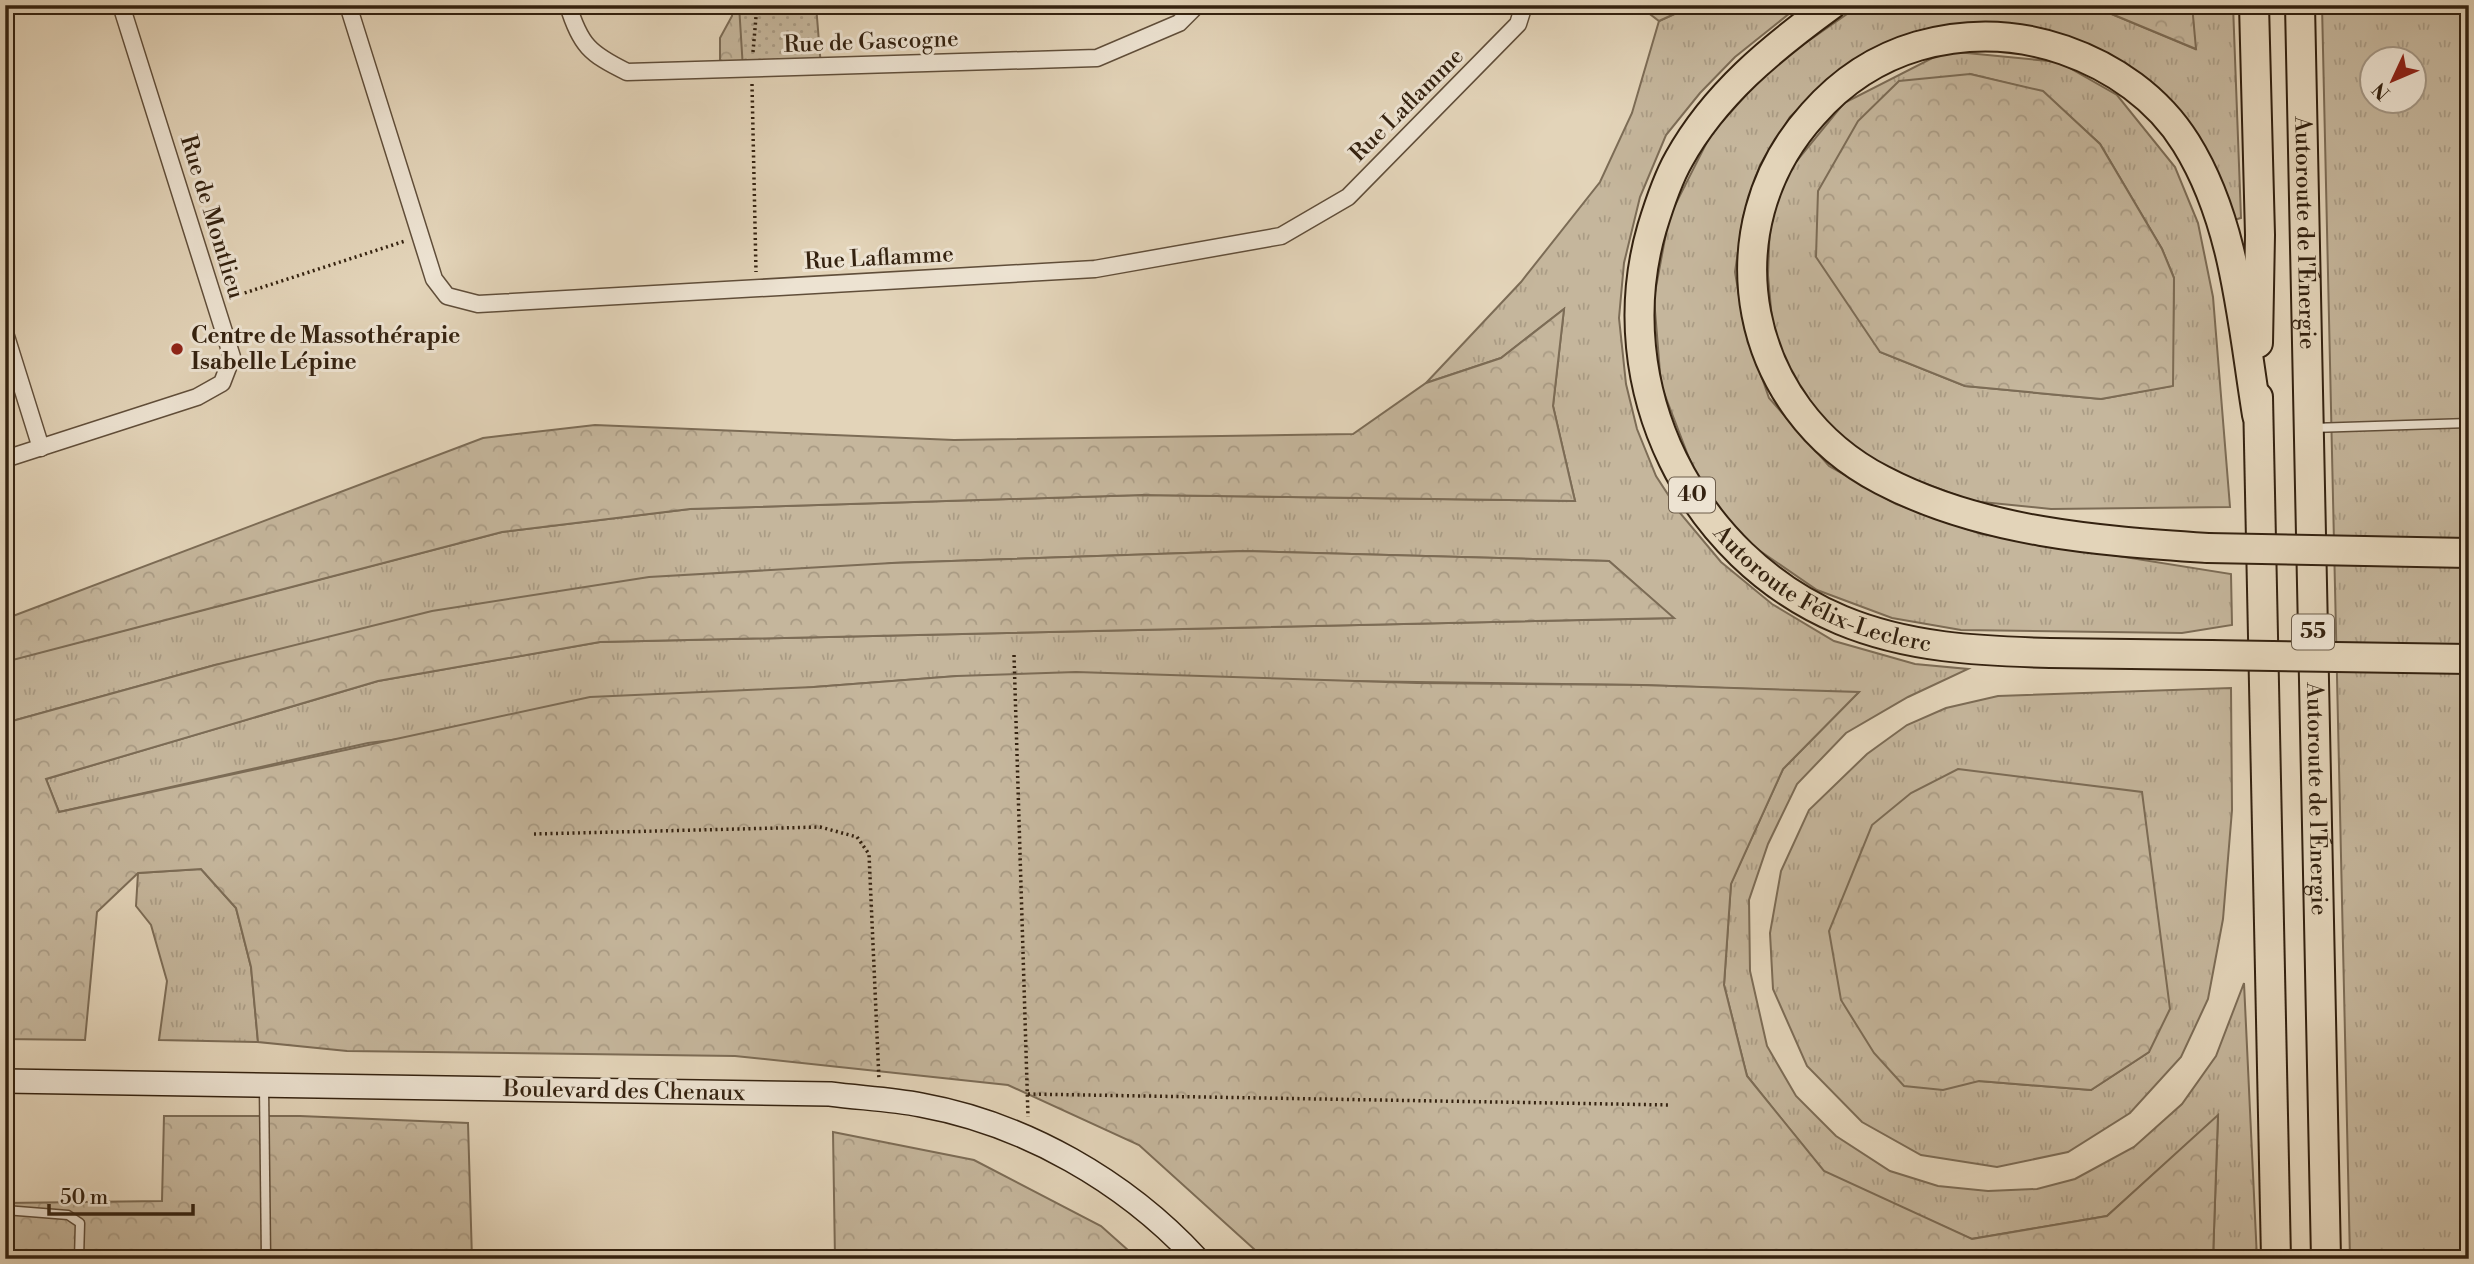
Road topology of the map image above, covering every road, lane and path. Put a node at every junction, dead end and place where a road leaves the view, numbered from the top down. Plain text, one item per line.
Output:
1 (121, 5) edge
2 (348, 5) edge
3 (568, 5) edge
4 (757, 5) edge
5 (1197, 5) edge
6 (1524, 5) edge
7 (1831, 5) edge
8 (2254, 5) edge
9 (2300, 5) edge
10 (752, 69) junction
11 (420, 236) junction
12 (757, 288) junction
13 (215, 302) junction
14 (5, 333) edge
15 (2258, 415) junction
16 (2469, 423) edge
17 (2309, 428) junction
18 (41, 448) junction
19 (5, 459) edge
20 (2469, 553) edge
21 (1014, 655) dead end
22 (2469, 659) edge
23 (534, 834) dead end
24 (5, 1081) edge
25 (264, 1084) junction
26 (1028, 1094) junction
27 (880, 1100) junction
28 (1671, 1105) dead end
29 (1029, 1140) junction
30 (5, 1210) edge
31 (79, 1259) edge
32 (266, 1259) edge
33 (1197, 1259) edge
34 (2276, 1259) edge
35 (2326, 1259) edge

1 - 13 street, Rue de Montlieu
2 - 11 street, Rue Laflamme
3 - 10 street, Rue de Gascogne
4 - 10 path
5 - 10 street, Rue de Gascogne
6 - 12 street, Rue Laflamme
7 - 22 highway, Autoroute Félix-Leclerc / 40, bridge
8 - 15 highway
9 - 17 highway, Autoroute de l'Énergie / 55
10 - 12 path
11 - 12 street, Rue Laflamme
11 - 13 path
13 - 18 street, Rue de Montlieu
14 - 18 street
15 - 20 highway, bridge
15 - 34 highway
16 - 17 lane
17 - 35 highway, Autoroute de l'Énergie / 55
18 - 19 street, Rue de Montlieu
21 - 26 path
23 - 27 path
24 - 25 main road, Boulevard des Chenaux
25 - 27 main road, Boulevard des Chenaux
25 - 32 lane
26 - 28 path
26 - 29 path
27 - 29 main road, Boulevard des Chenaux
29 - 33 main road, Boulevard des Chenaux
30 - 31 lane

